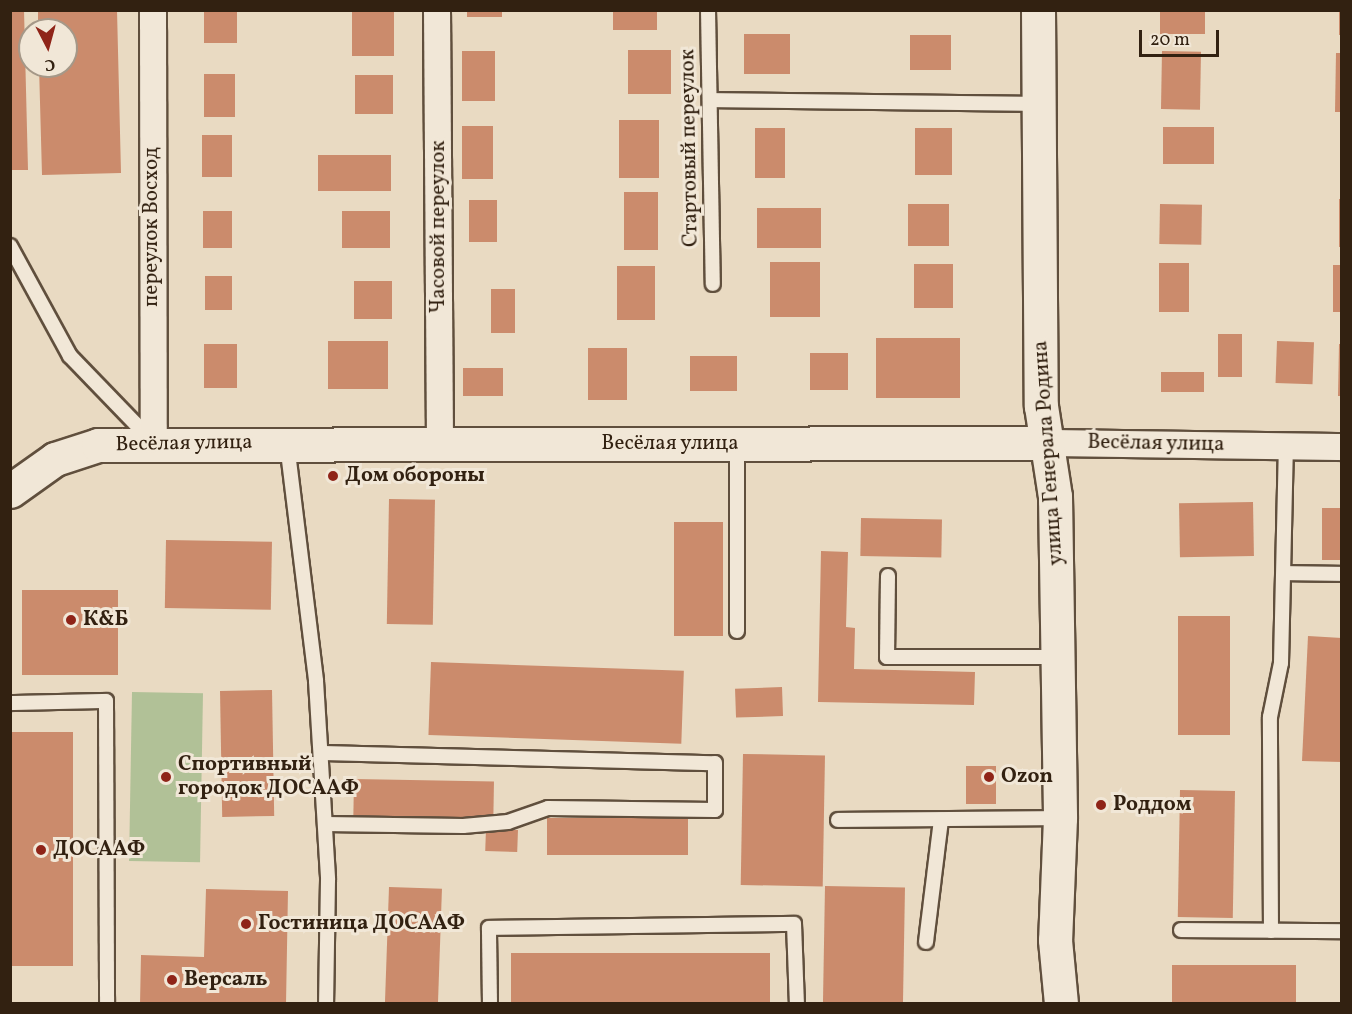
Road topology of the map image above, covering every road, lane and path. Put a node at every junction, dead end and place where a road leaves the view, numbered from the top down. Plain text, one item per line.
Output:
1 (153, 10) edge
2 (437, 10) edge
3 (708, 10) edge
4 (1038, 10) edge
5 (710, 100) junction
6 (1038, 104) junction
7 (10, 246) edge
8 (713, 284) dead end
9 (154, 443) junction
10 (287, 443) junction
11 (1047, 443) junction
12 (440, 444) junction
13 (737, 444) junction
14 (1286, 445) junction
15 (1341, 447) edge
16 (10, 491) edge
17 (1285, 573) junction
18 (1341, 574) edge
19 (888, 576) dead end
20 (737, 631) dead end
21 (1058, 657) junction
22 (10, 703) edge
23 (321, 753) junction
24 (1060, 818) junction
25 (838, 820) dead end
26 (941, 820) junction
27 (325, 824) junction
28 (1181, 930) dead end
29 (1271, 931) junction
30 (1341, 931) edge
31 (926, 942) dead end
32 (107, 1004) edge
33 (326, 1004) edge
34 (490, 1004) edge
35 (797, 1004) edge
36 (1061, 1004) edge

1 - 9 street, переулок Восход
2 - 12 street, Часовой переулок
3 - 5 lane, Стартовый переулок
4 - 6 street, улица Генерала Родина
5 - 6 lane
5 - 8 lane, Стартовый переулок
6 - 11 street, улица Генерала Родина
7 - 9 lane
9 - 10 street, Весёлая улица
9 - 16 street, Весёлая улица
10 - 12 street, Весёлая улица
10 - 23 lane
11 - 13 street, Весёлая улица
11 - 14 street, Весёлая улица
11 - 21 street, улица Генерала Родина
12 - 13 street, Весёлая улица
13 - 20 lane
14 - 15 street, Весёлая улица
14 - 17 lane
17 - 18 lane
17 - 29 lane
19 - 21 lane
21 - 24 street, улица Генерала Родина
22 - 32 lane
23 - 27 lane
23 - 27 lane
24 - 26 lane
24 - 36 street, улица Генерала Родина
25 - 26 lane
26 - 31 lane
27 - 33 lane
28 - 29 lane
29 - 30 lane
34 - 35 lane

